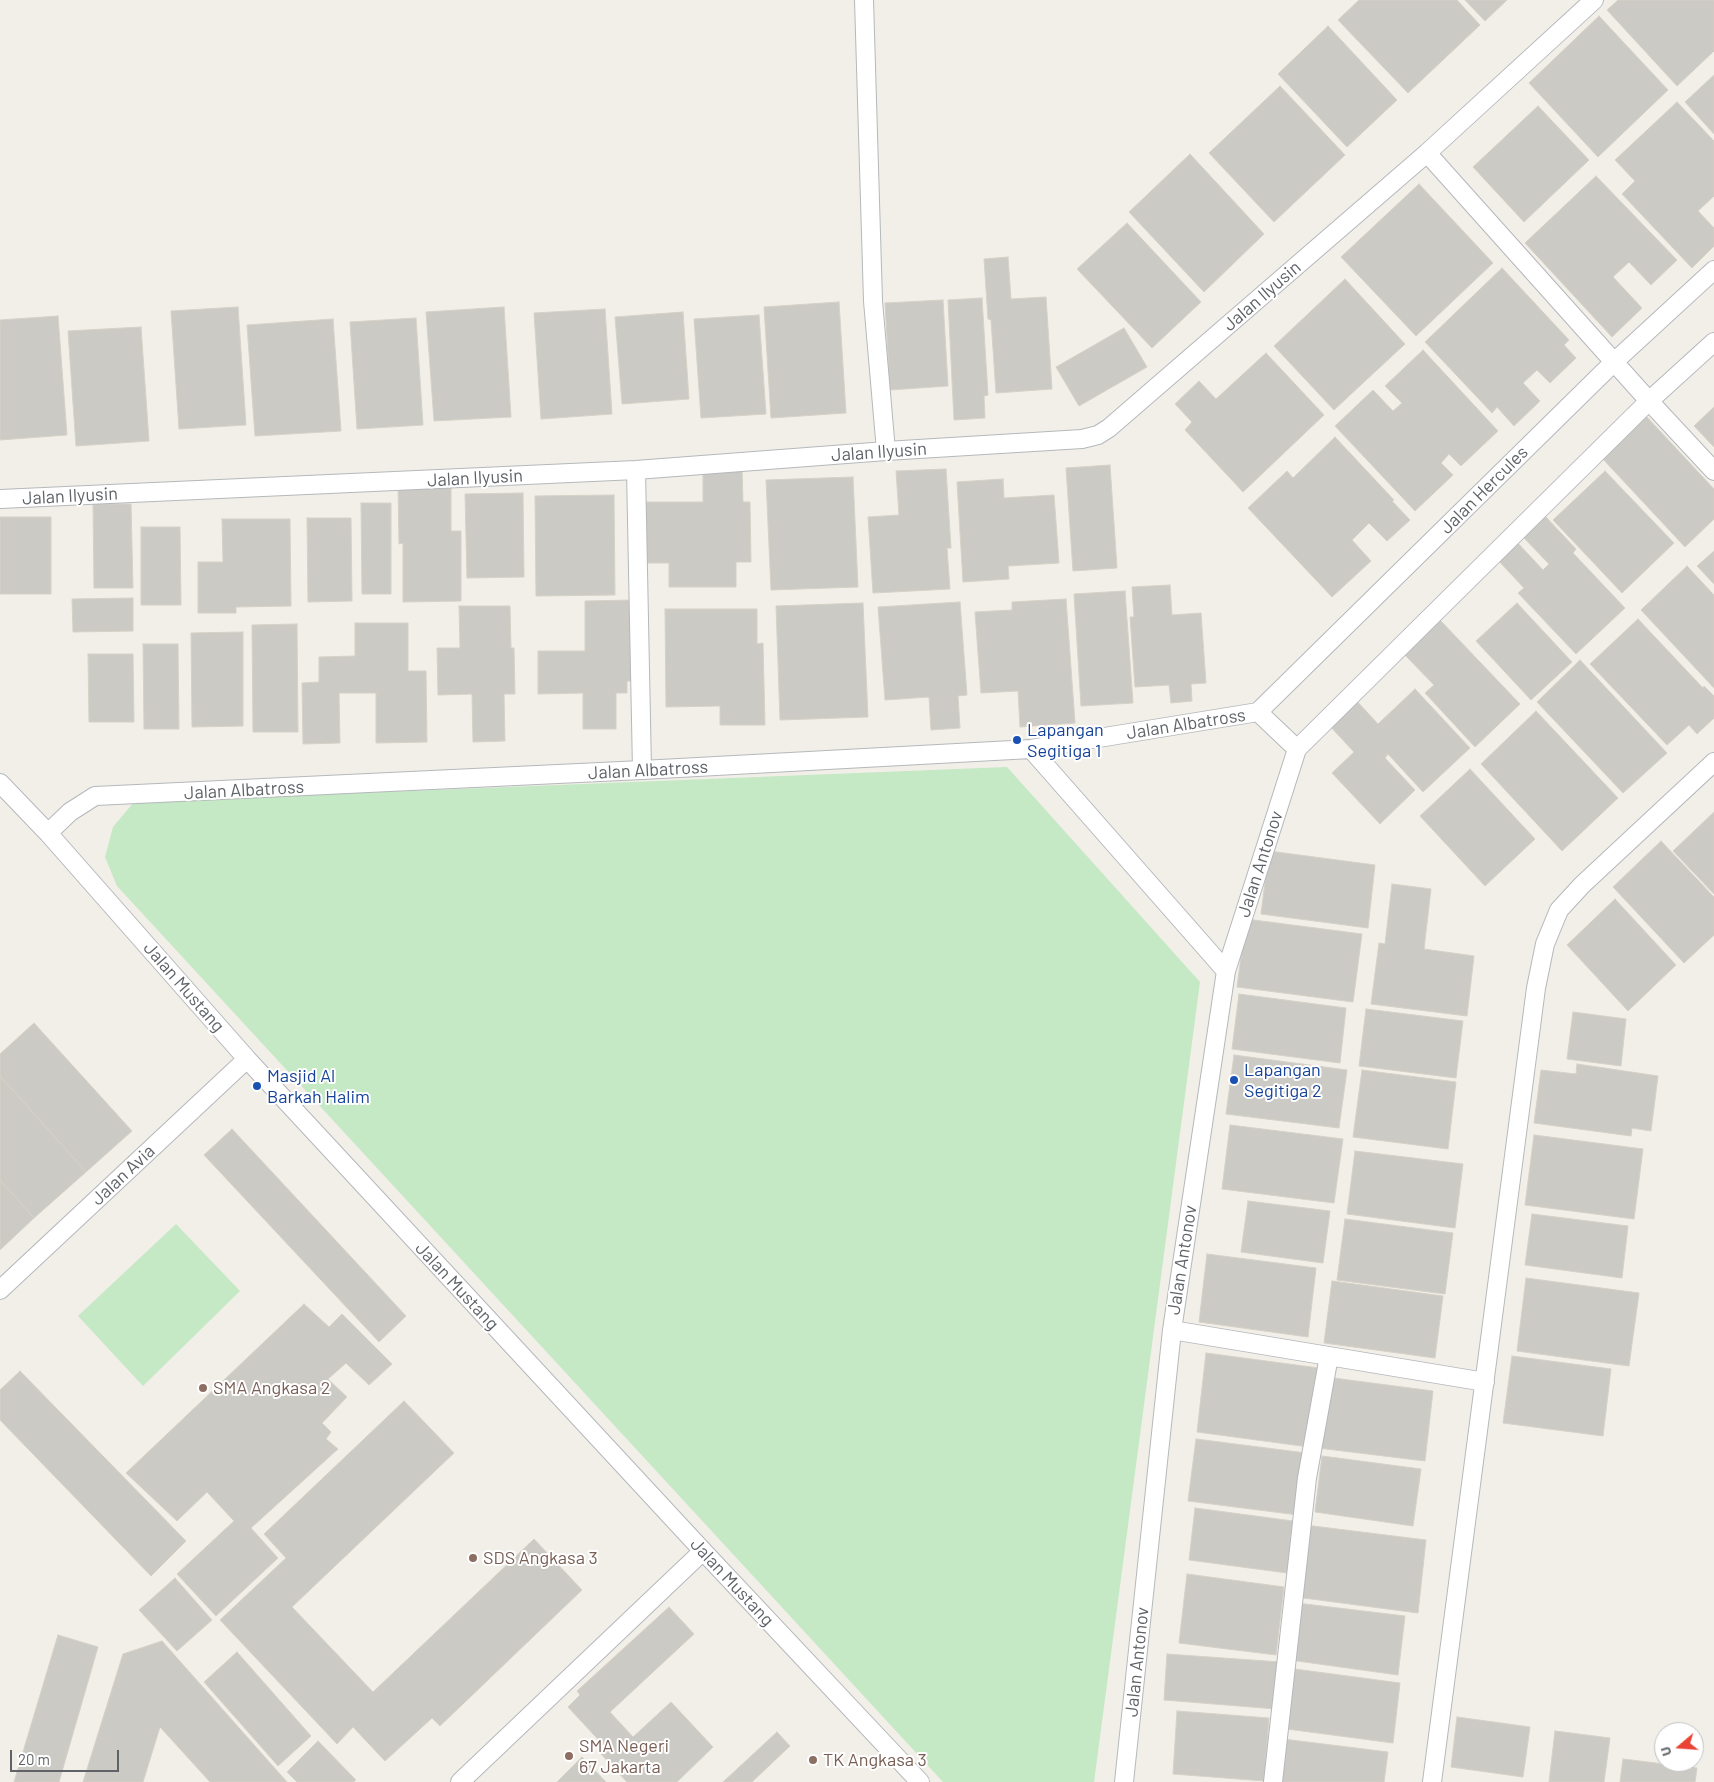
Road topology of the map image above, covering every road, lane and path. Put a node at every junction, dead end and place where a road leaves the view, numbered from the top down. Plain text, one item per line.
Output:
1 (864, 0) edge
2 (1594, 0) edge
3 (1427, 153) junction
4 (1714, 270) edge
5 (1714, 342) edge
6 (1614, 362) junction
7 (1649, 401) junction
8 (886, 451) junction
9 (636, 470) junction
10 (1714, 471) edge
11 (0, 499) edge
12 (1258, 712) junction
13 (1031, 749) junction
14 (1297, 749) junction
15 (1714, 762) edge
16 (642, 770) junction
17 (0, 783) edge
18 (48, 833) junction
19 (1226, 971) junction
20 (247, 1058) junction
21 (0, 1290) edge
22 (1172, 1330) junction
23 (1329, 1356) junction
24 (1485, 1382) junction
25 (703, 1552) junction
26 (460, 1782) edge
27 (920, 1782) edge
28 (1124, 1782) edge
29 (1273, 1782) edge
30 (1432, 1782) edge

1 - 8 lane
2 - 3 lane, Jalan Ilyusin
3 - 6 lane
3 - 8 lane, Jalan Ilyusin
4 - 6 lane, Jalan Hercules
5 - 7 lane
6 - 7 lane
6 - 12 lane, Jalan Hercules
7 - 10 lane
7 - 14 lane
8 - 9 lane, Jalan Ilyusin
9 - 11 lane, Jalan Ilyusin
9 - 16 lane
12 - 13 lane, Jalan Albatross
12 - 14 lane
13 - 16 lane, Jalan Albatross
13 - 19 lane
14 - 19 lane, Jalan Antonov
15 - 24 lane
16 - 18 lane, Jalan Albatross
17 - 18 lane, Jalan Mustang
18 - 20 lane, Jalan Mustang
19 - 22 lane, Jalan Antonov
20 - 21 lane, Jalan Avia
20 - 25 lane, Jalan Mustang
22 - 23 lane
22 - 28 lane, Jalan Antonov
23 - 24 lane
23 - 29 lane
24 - 30 lane
25 - 26 lane
25 - 27 lane, Jalan Mustang

